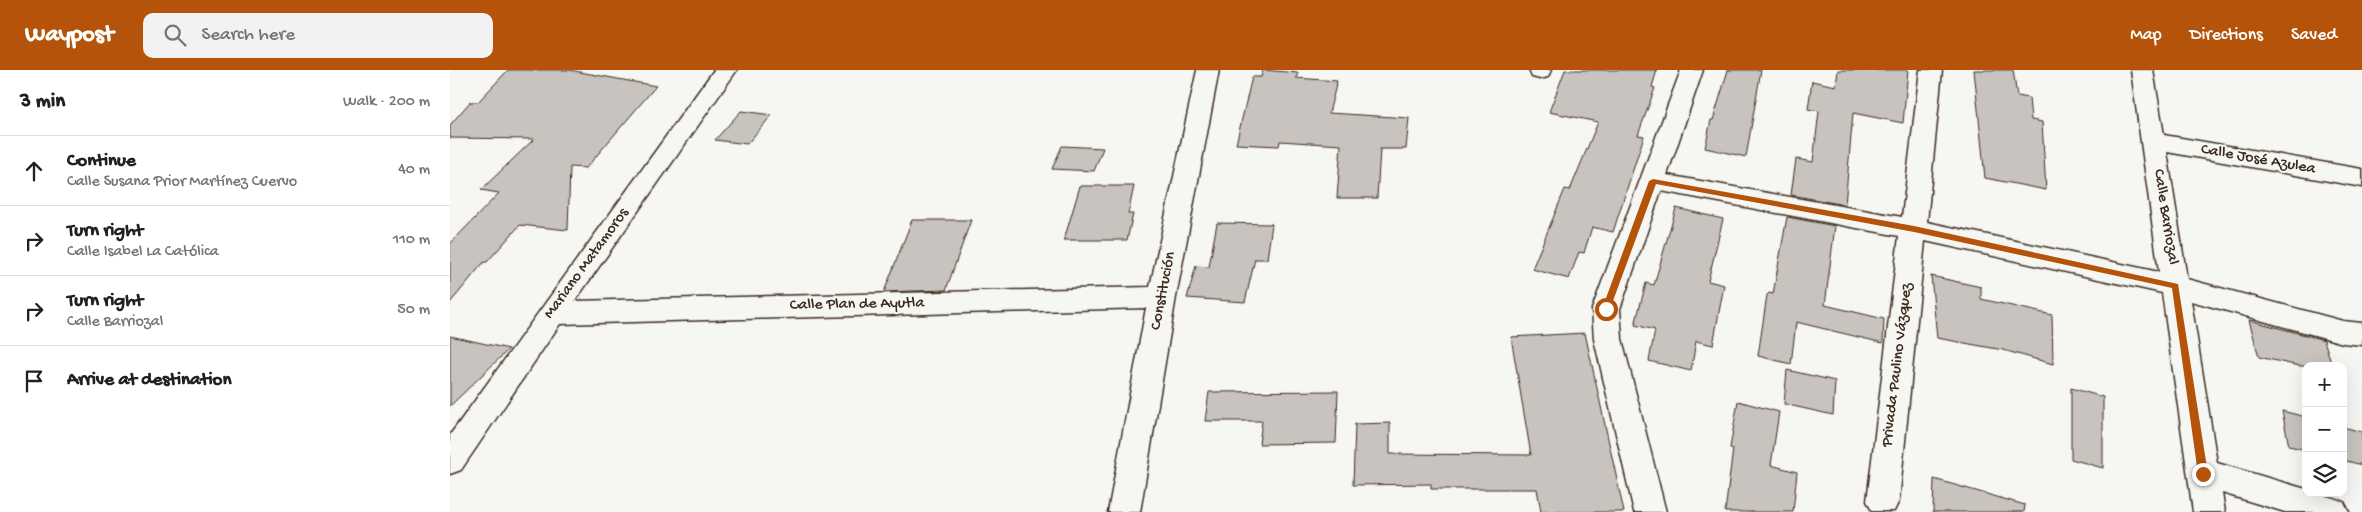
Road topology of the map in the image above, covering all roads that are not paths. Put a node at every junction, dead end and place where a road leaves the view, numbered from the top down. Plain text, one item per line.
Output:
1 (726, 70) edge
2 (1208, 70) edge
3 (1692, 70) edge
4 (1930, 70) edge
5 (2142, 70) edge
6 (2153, 141) junction
7 (2362, 178) edge
8 (1653, 181) junction
9 (1914, 229) junction
10 (2176, 286) junction
11 (1162, 297) junction
12 (552, 313) junction
13 (2362, 334) edge
14 (450, 460) edge
15 (2203, 474) junction
16 (1883, 501) dead end
17 (1124, 512) edge
18 (1650, 512) edge
19 (2209, 512) edge
20 (2333, 512) edge

1 - 12 street, Mariano Matamoros
2 - 11 street, Constitución
3 - 8 street
4 - 9 street, Privada Paulino Vázquez
5 - 6 street, Calle Barriozal
6 - 7 street, Calle José Azulea
6 - 10 street, Calle Barriozal
8 - 9 street
8 - 18 street
9 - 10 street
9 - 16 street, Privada Paulino Vázquez
10 - 13 street
10 - 15 street, Calle Barriozal
11 - 12 street, Calle Plan de Ayutla
11 - 17 street, Constitución
12 - 14 street, Mariano Matamoros
15 - 19 street, Calle Barriozal
15 - 20 street

